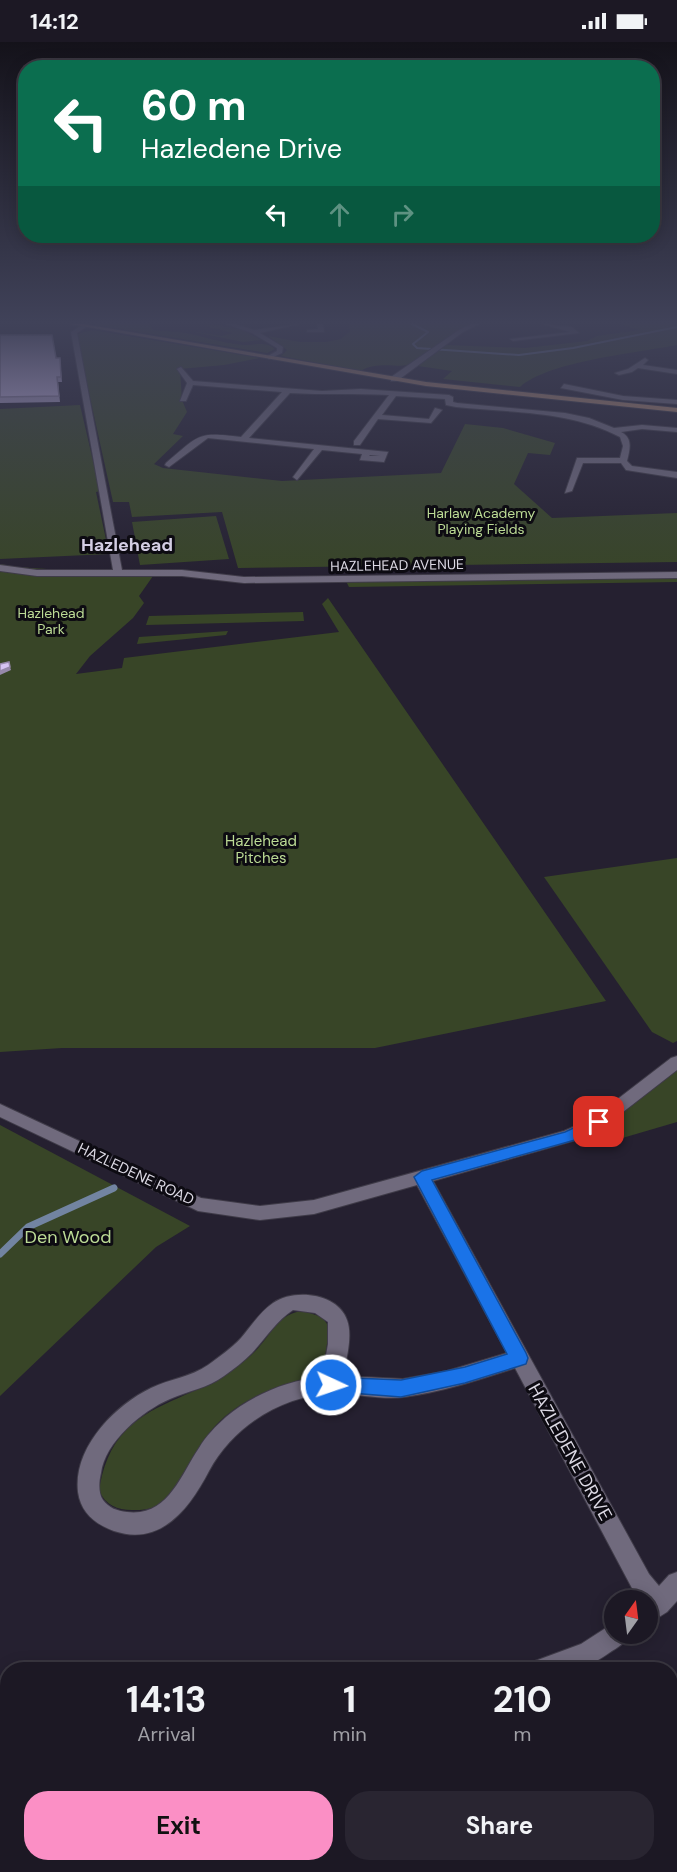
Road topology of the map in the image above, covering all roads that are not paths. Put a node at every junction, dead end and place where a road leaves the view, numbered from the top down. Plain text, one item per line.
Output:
1 (86, 409) edge
2 (271, 409) edge
3 (382, 409) edge
4 (499, 409) edge
5 (438, 410) dead end
6 (377, 417) junction
7 (615, 430) junction
8 (677, 430) edge
9 (244, 439) junction
10 (354, 447) junction
11 (319, 448) junction
12 (367, 453) dead end
13 (623, 461) junction
14 (170, 465) dead end
15 (677, 475) edge
16 (297, 477) dead end
17 (568, 491) dead end
18 (0, 568) edge
19 (118, 573) junction
20 (677, 575) edge
21 (677, 1062) edge
22 (0, 1110) edge
23 (422, 1177) junction
24 (519, 1358) junction
25 (331, 1385) junction
26 (677, 1583) edge
27 (645, 1590) edge
28 (658, 1604) edge
29 (604, 1642) edge
30 (565, 1662) edge

1 - 19 street
2 - 9 street
3 - 6 street
4 - 7 street
5 - 6 street
6 - 10 street
7 - 8 street
7 - 13 street
9 - 11 street
9 - 14 street
10 - 11 street
10 - 12 street
11 - 16 street
13 - 15 street
13 - 17 street
18 - 19 street, HAZLEHEAD AVENUE
19 - 20 street, HAZLEHEAD AVENUE
21 - 23 street, HAZLEDENE ROAD
22 - 23 street, HAZLEDENE ROAD
23 - 24 street, HAZLEDENE DRIVE
24 - 25 street
24 - 27 street, HAZLEDENE DRIVE
25 - 25 street
26 - 28 street, HAZLEDENE DRIVE
29 - 30 street

